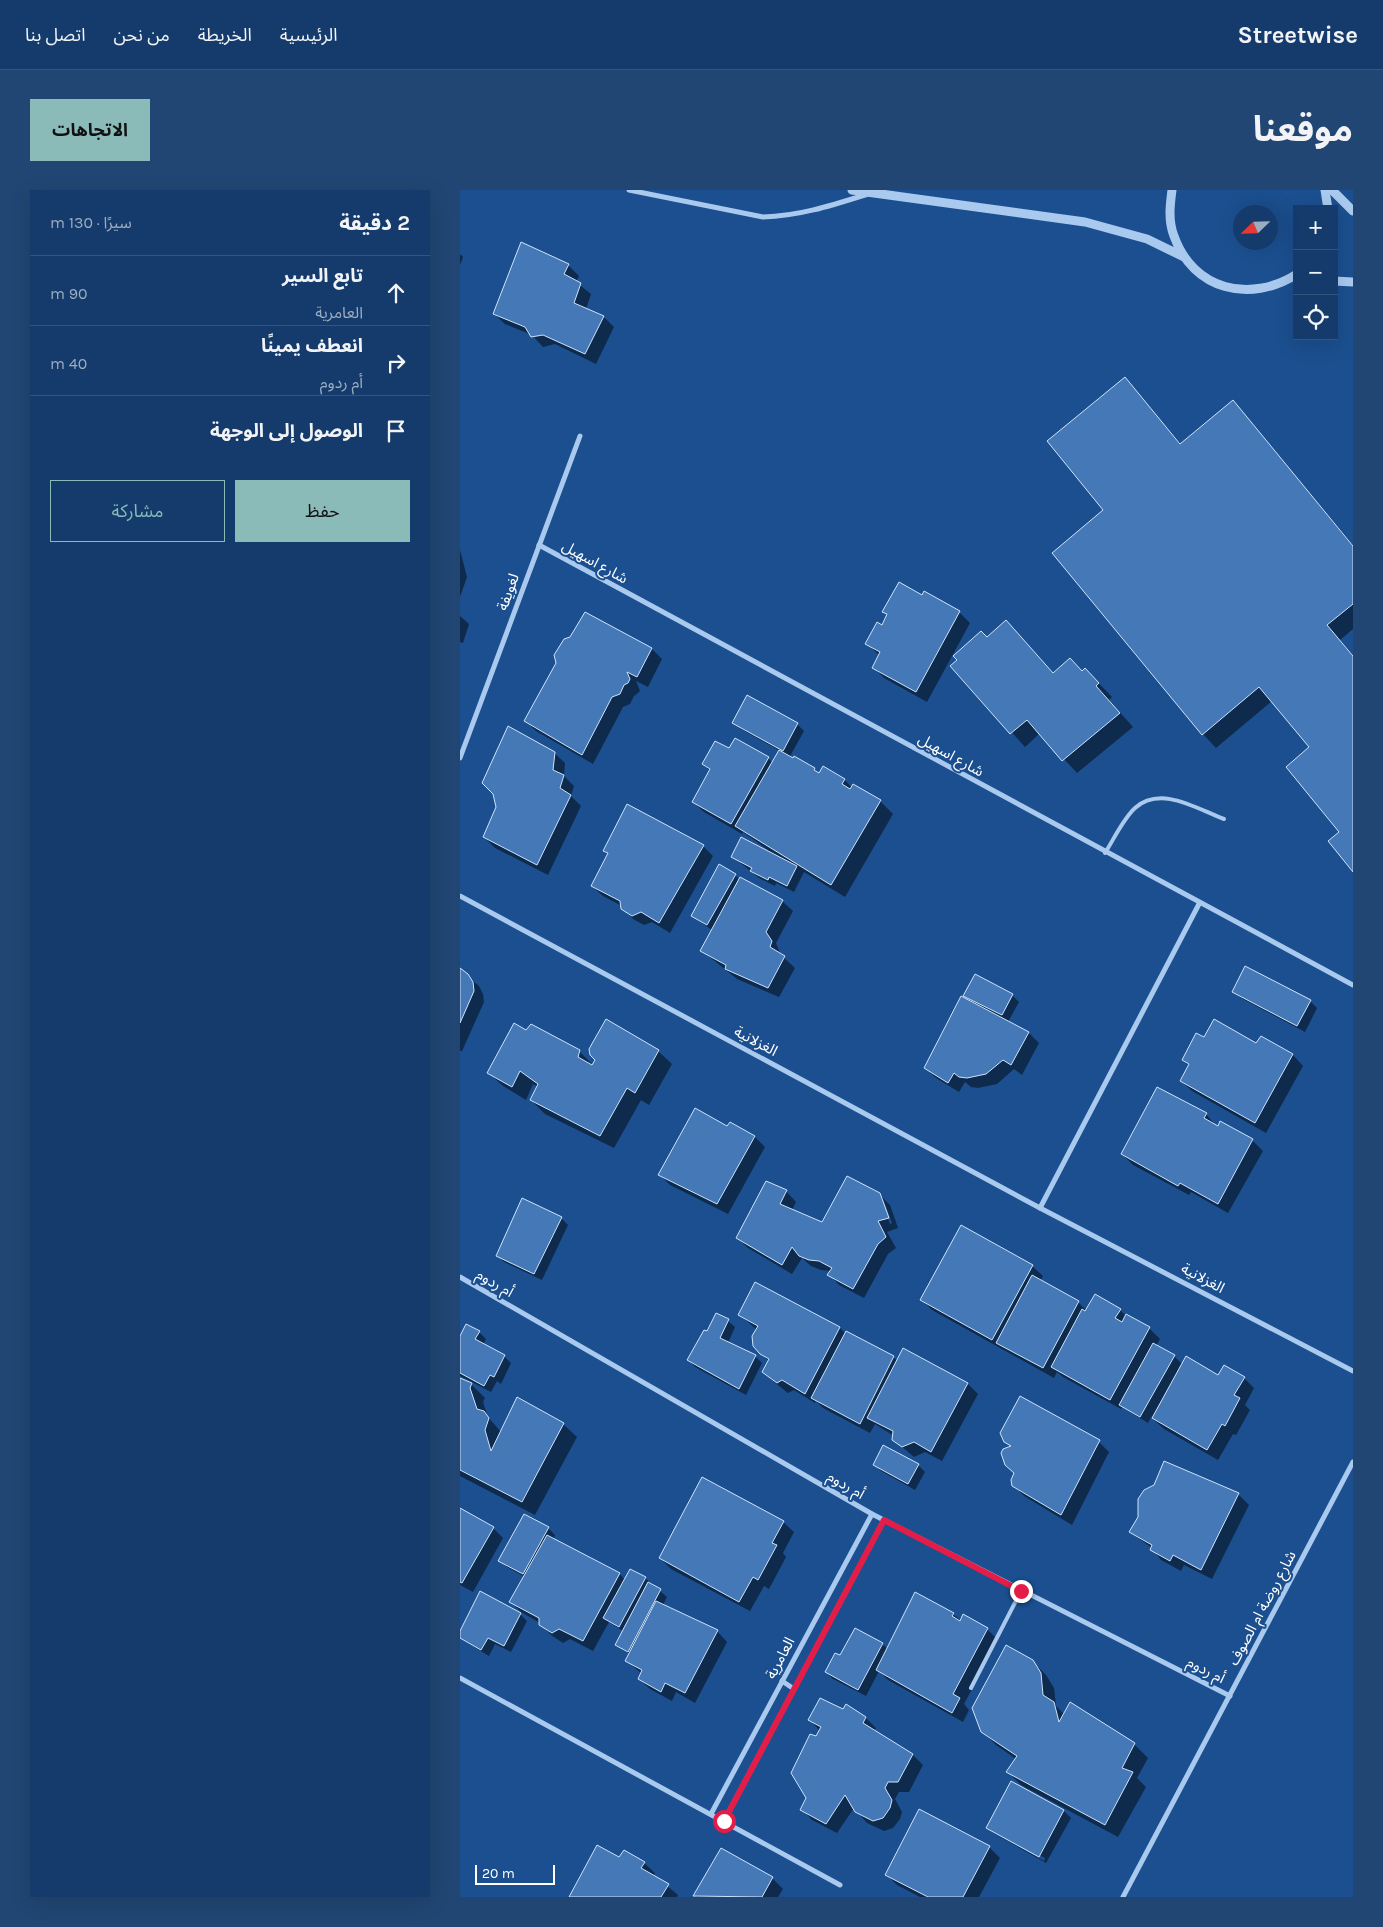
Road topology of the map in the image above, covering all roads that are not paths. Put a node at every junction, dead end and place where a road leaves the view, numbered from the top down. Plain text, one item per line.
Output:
1 (629, 190) edge
2 (852, 190) edge
3 (1172, 190) edge
4 (1325, 190) edge
5 (1332, 190) edge
6 (870, 194) junction
7 (1327, 205) edge
8 (1353, 211) edge
9 (1184, 257) junction
10 (1293, 276) edge
11 (1338, 282) edge
12 (1353, 282) edge
13 (1293, 283) edge
14 (1280, 284) junction
15 (580, 436) dead end
16 (539, 545) junction
17 (460, 758) edge
18 (1224, 819) dead end
19 (1105, 853) junction
20 (460, 896) edge
21 (1199, 904) junction
22 (1353, 985) edge
23 (1040, 1208) junction
24 (460, 1277) edge
25 (1353, 1371) edge
26 (1353, 1462) edge
27 (872, 1514) junction
28 (884, 1520) junction
29 (1021, 1591) junction
30 (460, 1678) edge
31 (782, 1682) junction
32 (971, 1688) dead end
33 (794, 1689) junction
34 (1230, 1696) junction
35 (711, 1814) junction
36 (724, 1821) junction
37 (840, 1885) dead end
38 (1123, 1897) edge

1 - 6 street
2 - 6 street
3 - 9 street
4 - 7 street
5 - 8 street
6 - 9 street
9 - 14 street
10 - 14 street
11 - 12 street
13 - 14 street
15 - 16 street, لغويفة
16 - 17 street, لغويفة
16 - 19 street, شارع اسهيل
18 - 19 lane
19 - 21 street, شارع اسهيل
20 - 23 street, الغزلانية
21 - 22 street, شارع اسهيل
21 - 23 street
23 - 25 street, الغزلانية
24 - 27 street, أم ردوم
26 - 34 street, شارع روضة ام الصوف
27 - 28 street, أم ردوم
27 - 31 street, العامرية
28 - 29 street, أم ردوم
28 - 33 street, العامرية
29 - 32 lane
29 - 34 street, أم ردوم
30 - 35 street
31 - 33 street
31 - 35 street, العامرية
33 - 36 street, العامرية
34 - 38 street, شارع روضة ام الصوف
35 - 36 street
36 - 37 street

